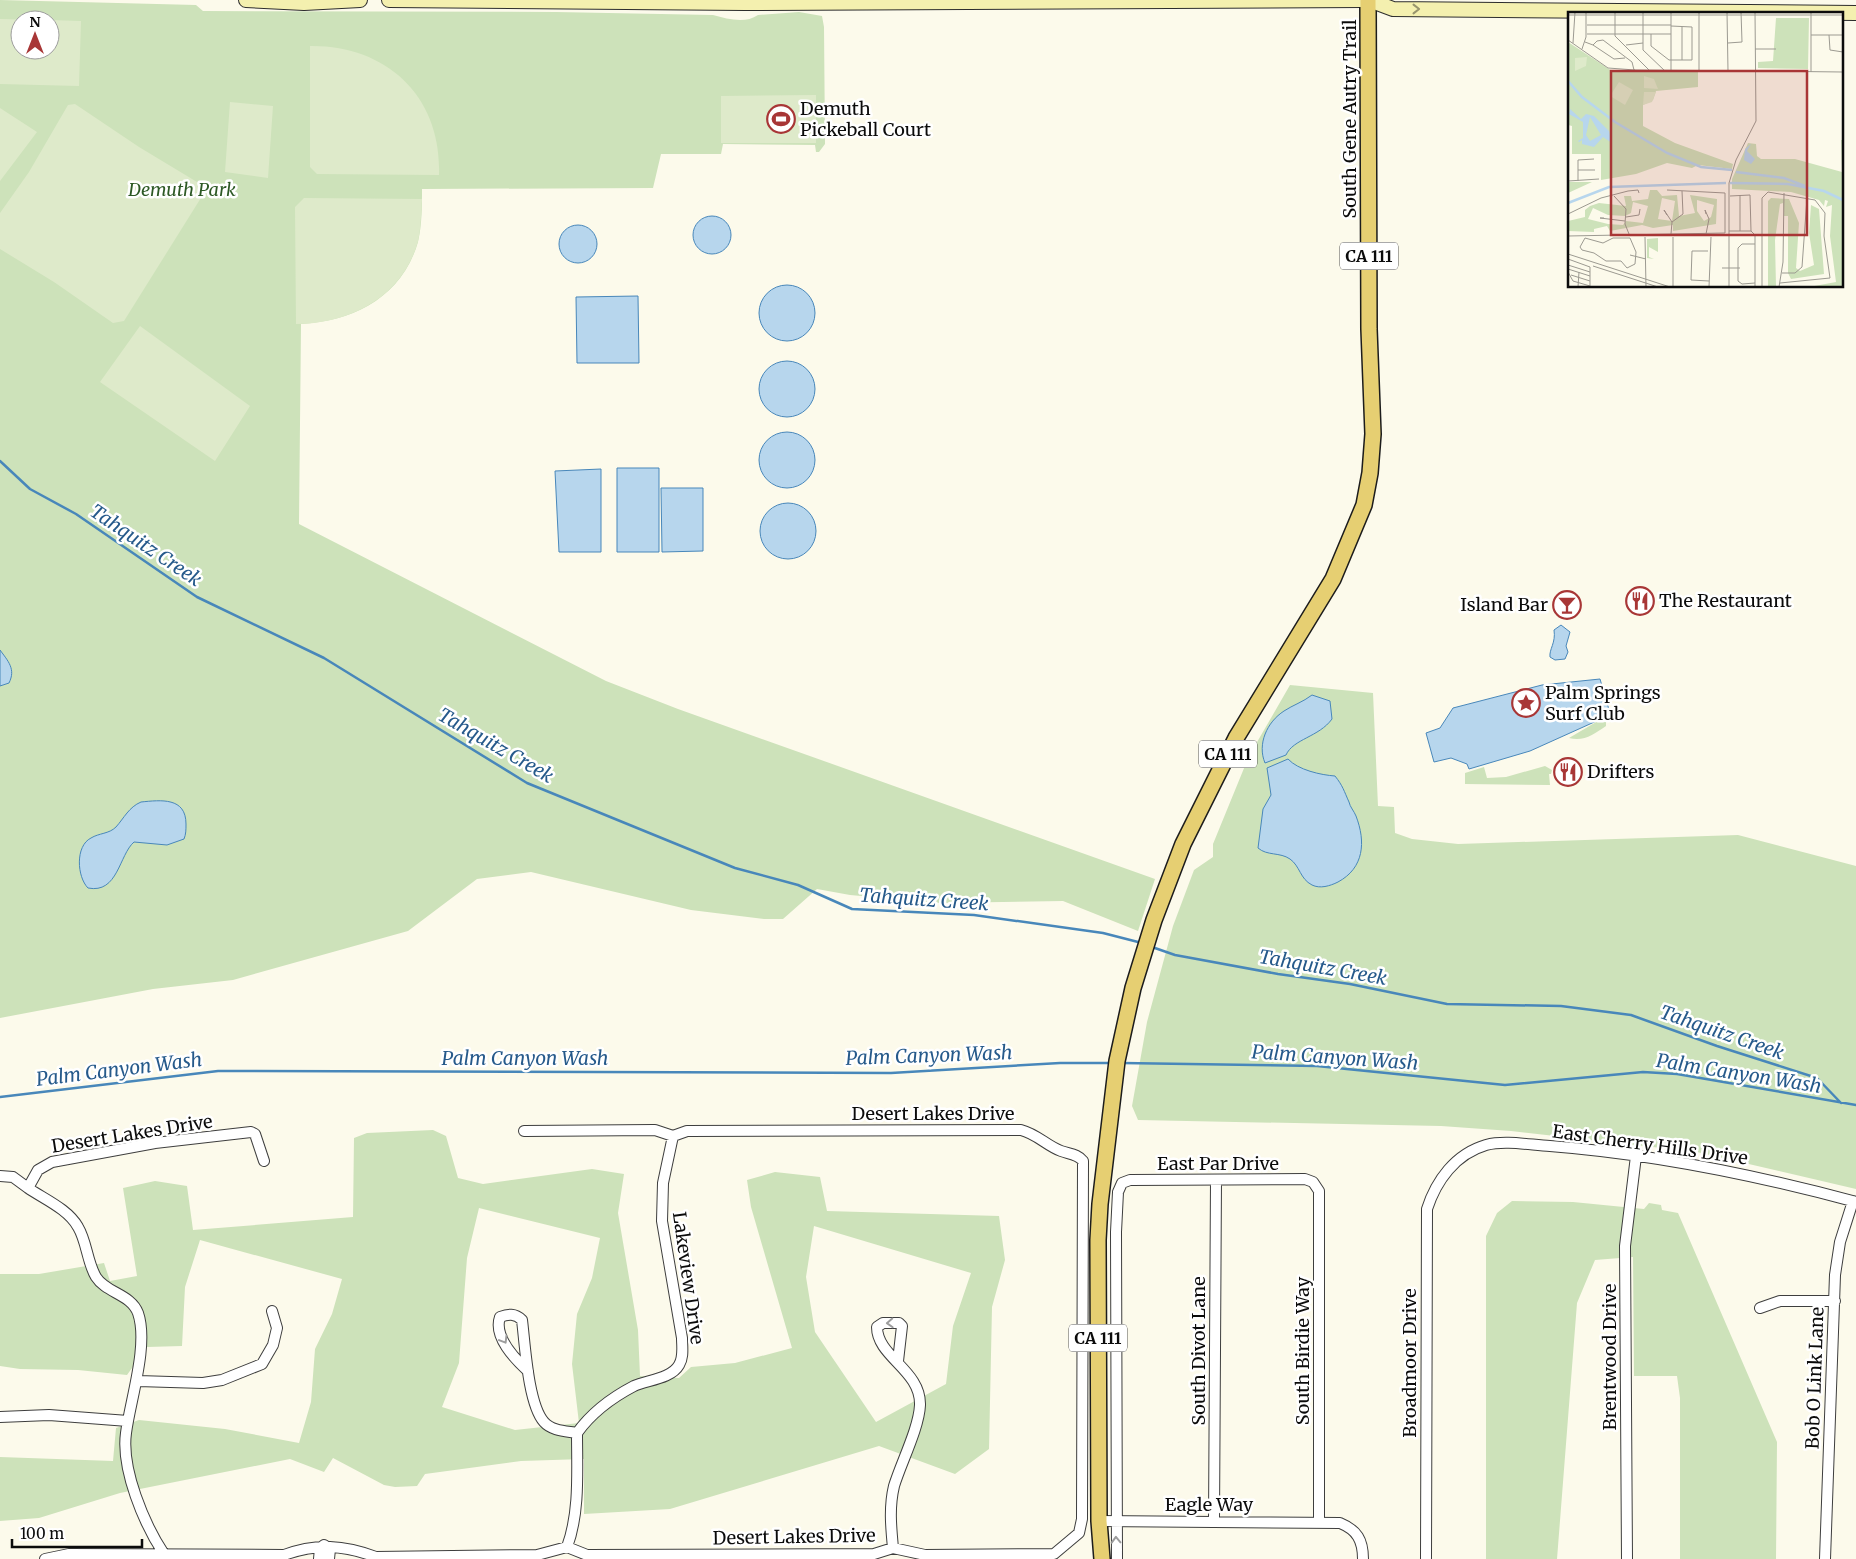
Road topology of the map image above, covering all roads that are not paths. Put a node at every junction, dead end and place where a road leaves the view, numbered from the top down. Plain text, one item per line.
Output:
1 (246, 0) edge
2 (360, 0) edge
3 (389, 0) edge
4 (1363, 0) edge
5 (1369, 0) edge
6 (504, 1) edge
7 (565, 1) edge
8 (916, 1) edge
9 (1102, 1) edge
10 (832, 2) edge
11 (1740, 12) edge
12 (524, 1130) dead end
13 (673, 1136) junction
14 (1636, 1156) junction
15 (264, 1161) dead end
16 (1446, 1173) joint
17 (0, 1176) edge
18 (1216, 1180) junction
19 (1314, 1182) joint
20 (28, 1188) junction
21 (1854, 1202) edge
22 (1834, 1301) junction
23 (1760, 1308) dead end
24 (272, 1311) dead end
25 (898, 1361) dead end
26 (528, 1371) junction
27 (138, 1381) junction
28 (0, 1418) edge
29 (128, 1421) junction
30 (577, 1433) junction
31 (1099, 1521) junction
32 (1115, 1521) junction
33 (1214, 1521) junction
34 (1319, 1522) junction
35 (566, 1547) junction
36 (893, 1548) junction
37 (328, 1551) edge
38 (164, 1554) junction
39 (45, 1559) edge
40 (319, 1559) edge
41 (336, 1559) edge
42 (1102, 1559) edge
43 (1117, 1559) edge
44 (1363, 1559) edge
45 (1426, 1559) edge
46 (1627, 1559) edge
47 (1824, 1559) edge

1 - 2 street
3 - 6 street
4 - 9 street
5 -> 11 street
5 - 31 main road, South Gene Autry Trail / CA 111
6 - 7 street
7 - 10 street
8 - 9 street
8 - 10 street
12 - 13 street, Desert Lakes Drive
13 - 30 street, Lakeview Drive
13 - 36 street, Desert Lakes Drive
14 - 16 street, East Cherry Hills Drive
14 - 21 street, East Cherry Hills Drive
14 - 46 street, Brentwood Drive
15 - 20 street, Desert Lakes Drive
16 - 45 street, Broadmoor Drive
17 - 20 street
18 - 19 street, East Par Drive
18 - 32 street, East Par Drive
18 - 33 street, South Divot Lane
19 - 34 street, South Birdie Way
20 - 27 street
21 - 22 street, Bob O Link Lane
22 - 23 street
22 - 47 street, Bob O Link Lane
24 - 27 street
25 - 36 street
26 -> 26 street
26 - 30 street
27 - 29 street
28 - 29 street
29 - 38 street
30 - 35 street
31 - 32 street, Eagle Way
31 - 42 main road, South Gene Autry Trail / CA 111
32 - 33 street, Eagle Way
43 -> 32 street
33 - 34 street, Eagle Way
34 - 44 street, Eagle Way
35 - 36 street, Desert Lakes Drive
35 - 37 street
37 - 38 street
37 - 40 street
37 - 41 street
38 - 39 street

